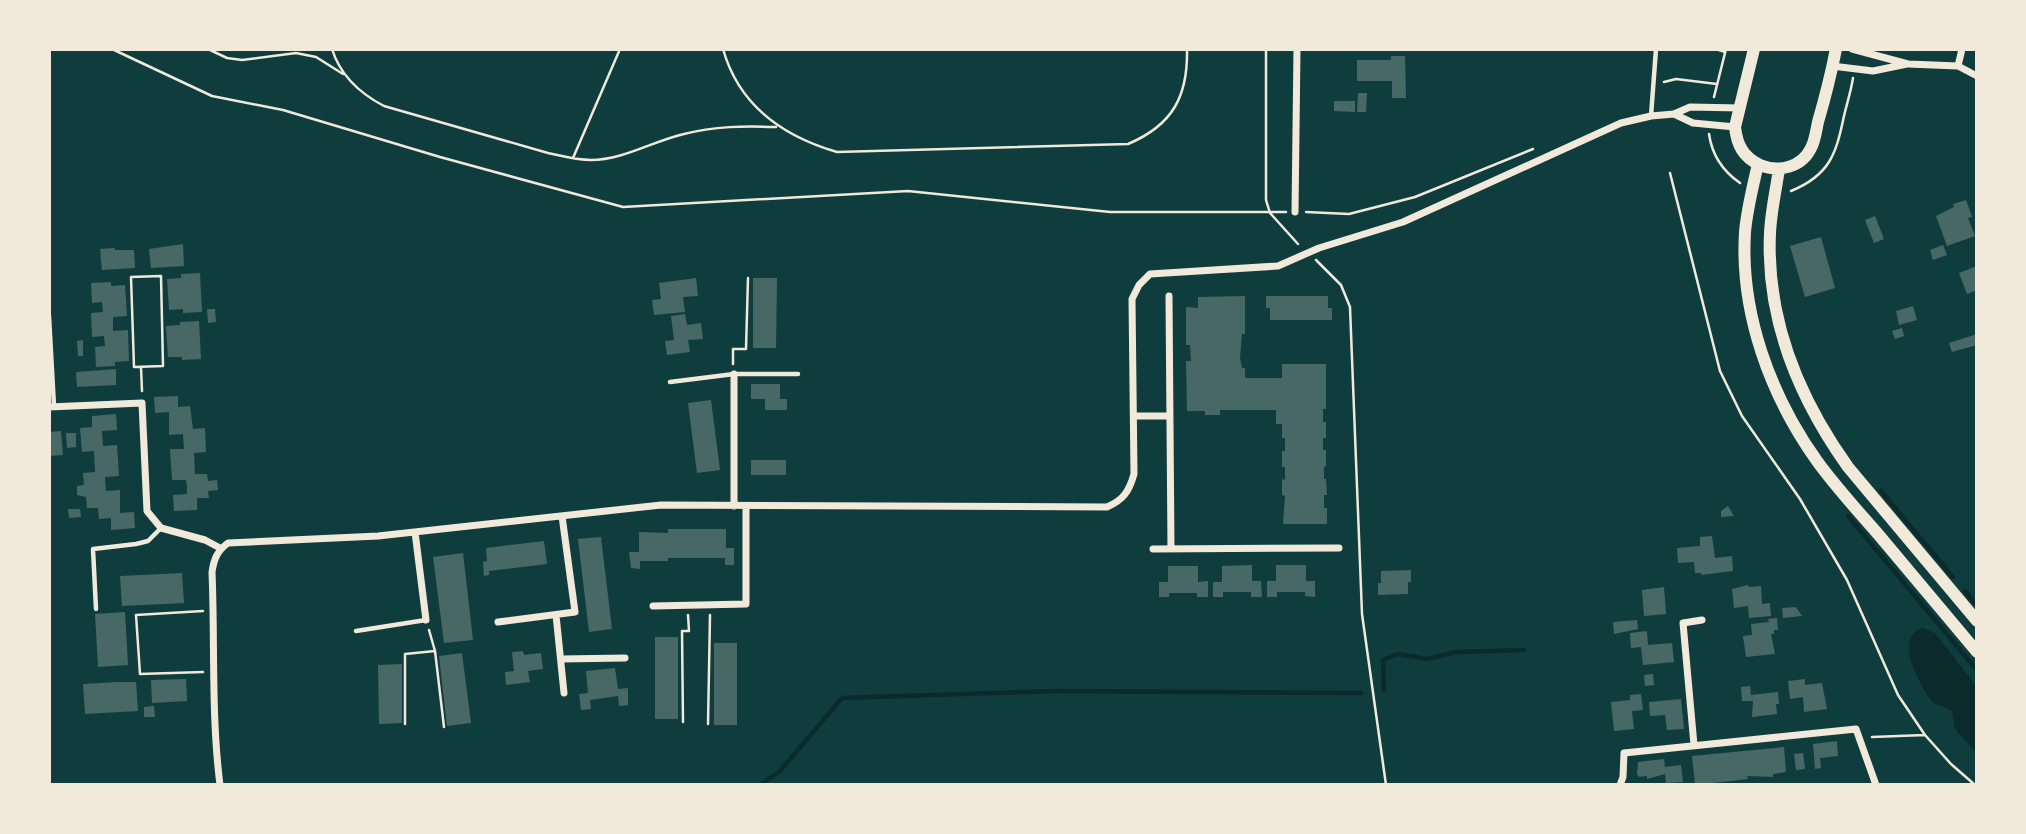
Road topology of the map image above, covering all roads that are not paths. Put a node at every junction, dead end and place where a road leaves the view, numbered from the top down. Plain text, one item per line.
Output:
1 (1297, 49) edge
2 (1656, 49) edge
3 (1754, 49) edge
4 (1836, 49) edge
5 (1852, 49) edge
6 (1962, 49) edge
7 (1908, 64) junction
8 (1832, 66) junction
9 (1958, 66) junction
10 (1977, 76) edge
11 (1740, 108) junction
12 (1674, 114) junction
13 (1651, 116) junction
14 (1735, 127) junction
15 (1758, 164) junction
16 (1779, 169) junction
17 (1294, 212) road end
18 (1169, 296) dead end
19 (49, 316) edge
20 (734, 374) junction
21 (798, 374) dead end
22 (670, 382) dead end
23 (51, 407) edge
24 (1134, 416) junction
25 (1170, 416) junction
26 (734, 506) junction
27 (746, 506) junction
28 (562, 516) junction
29 (161, 528) junction
30 (415, 532) junction
31 (220, 548) junction
32 (1339, 548) dead end
33 (1153, 549) dead end
34 (1171, 549) junction
35 (653, 606) dead end
36 (96, 609) dead end
37 (556, 615) junction
38 (426, 620) joint
39 (1702, 620) dead end
40 (1977, 621) edge
41 (498, 622) dead end
42 (356, 631) dead end
43 (1977, 652) edge
44 (625, 657) dead end
45 (561, 659) junction
46 (564, 693) dead end
47 (1694, 745) junction
48 (220, 785) edge
49 (1620, 785) edge
50 (1876, 785) edge

1 - 17 street
2 - 13 lane
3 - 11 main road
4 - 8 main road
5 - 7 street
6 - 9 street
7 - 8 street
7 - 9 street
8 - 16 main road
9 - 10 street
11 - 12 street
11 - 14 main road
12 - 13 street
12 - 14 street
13 - 24 street
14 - 15 main road
15 - 16 main road
15 - 43 main road
16 - 40 main road
18 - 25 street
19 - 23 lane
20 - 21 lane
20 - 22 lane
20 - 26 street
23 - 29 street
24 - 25 street
24 - 27 street
25 - 34 street
26 - 27 street
26 - 28 street
27 - 35 street
28 - 30 street
28 - 37 street
29 - 31 street
29 - 36 lane
30 - 31 street
30 - 38 street
31 - 48 street
32 - 34 street
33 - 34 street
37 - 41 street
37 - 45 street
38 - 42 lane
39 - 47 street
44 - 45 street
45 - 46 street
47 - 49 street
47 - 50 street

